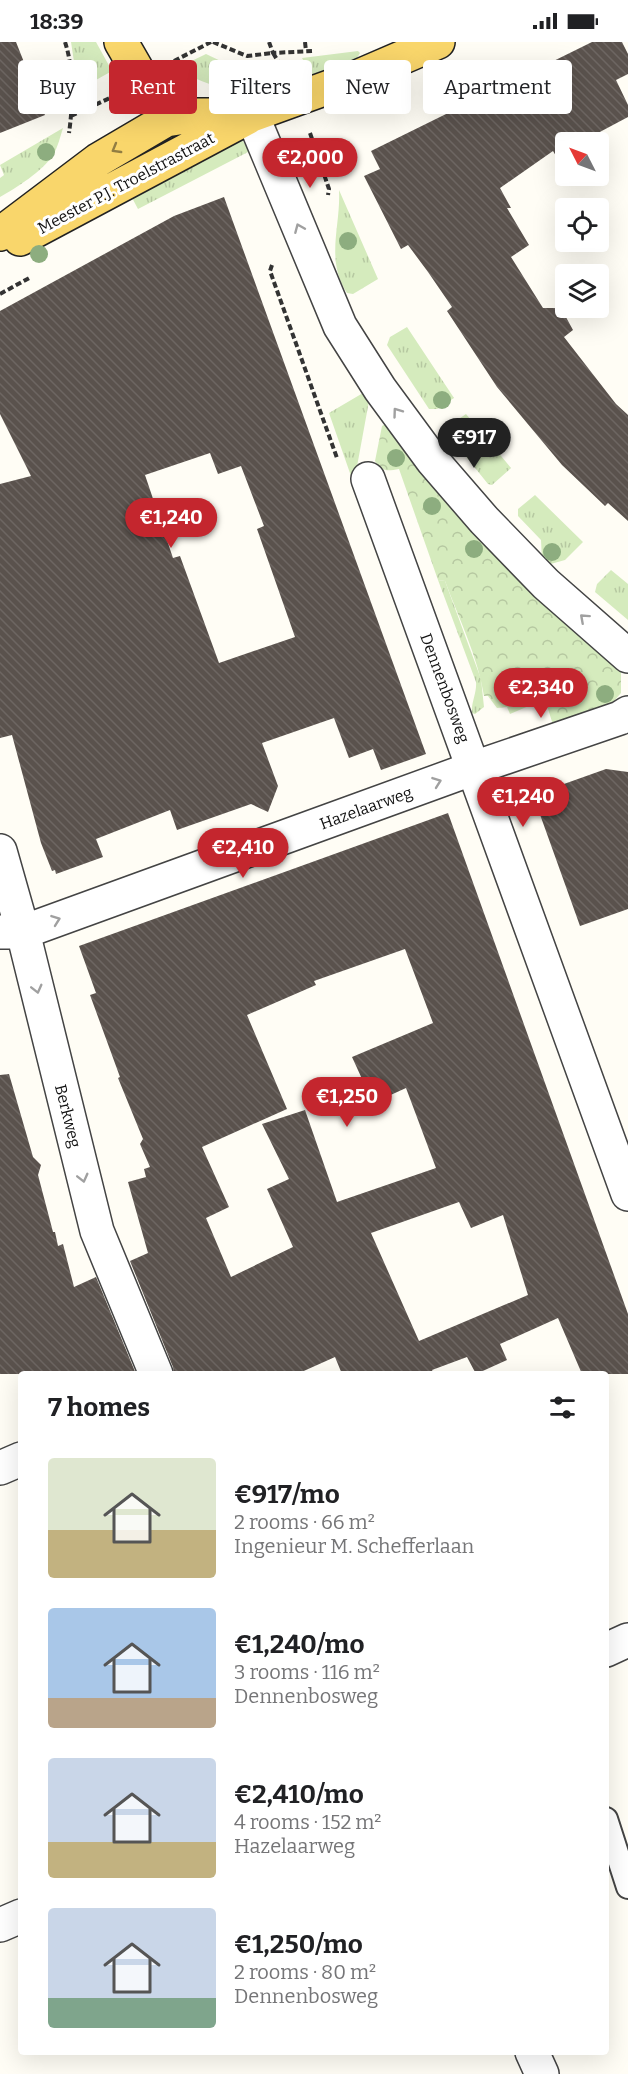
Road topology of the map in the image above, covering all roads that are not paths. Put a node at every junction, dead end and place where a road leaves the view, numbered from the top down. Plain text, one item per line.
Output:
1 (121, 42) edge
2 (417, 46) edge
3 (252, 115) junction
4 (166, 120) junction
5 (0, 234) edge
6 (0, 248) edge
7 (368, 479) road end
8 (628, 656) edge
9 (628, 713) edge
10 (474, 768) junction
11 (0, 851) edge
12 (11, 932) edge
13 (628, 1194) edge
14 (155, 1371) edge
15 (18, 1460) edge
16 (0, 1468) edge
17 (628, 1640) edge
18 (609, 1649) edge
19 (609, 1828) edge
20 (628, 1887) edge
21 (18, 1917) edge
22 (0, 1925) edge
23 (533, 2055) edge
24 (542, 2074) edge

1 - 4 main road
2 - 3 main road
3 - 4 main road
3 - 6 main road, Meester P.J. Troelstrastraat
8 -> 3 street
4 -> 5 main road, Meester P.J. Troelstrastraat
7 - 10 street, Dennenbosweg
9 - 10 street, Hazelaarweg
12 -> 10 street, Hazelaarweg
10 - 13 street, Dennenbosweg
11 - 12 street, Berkweg
12 -> 14 street, Berkweg
15 - 16 street
17 - 18 street
19 - 20 lane
21 - 22 street
23 - 24 street

